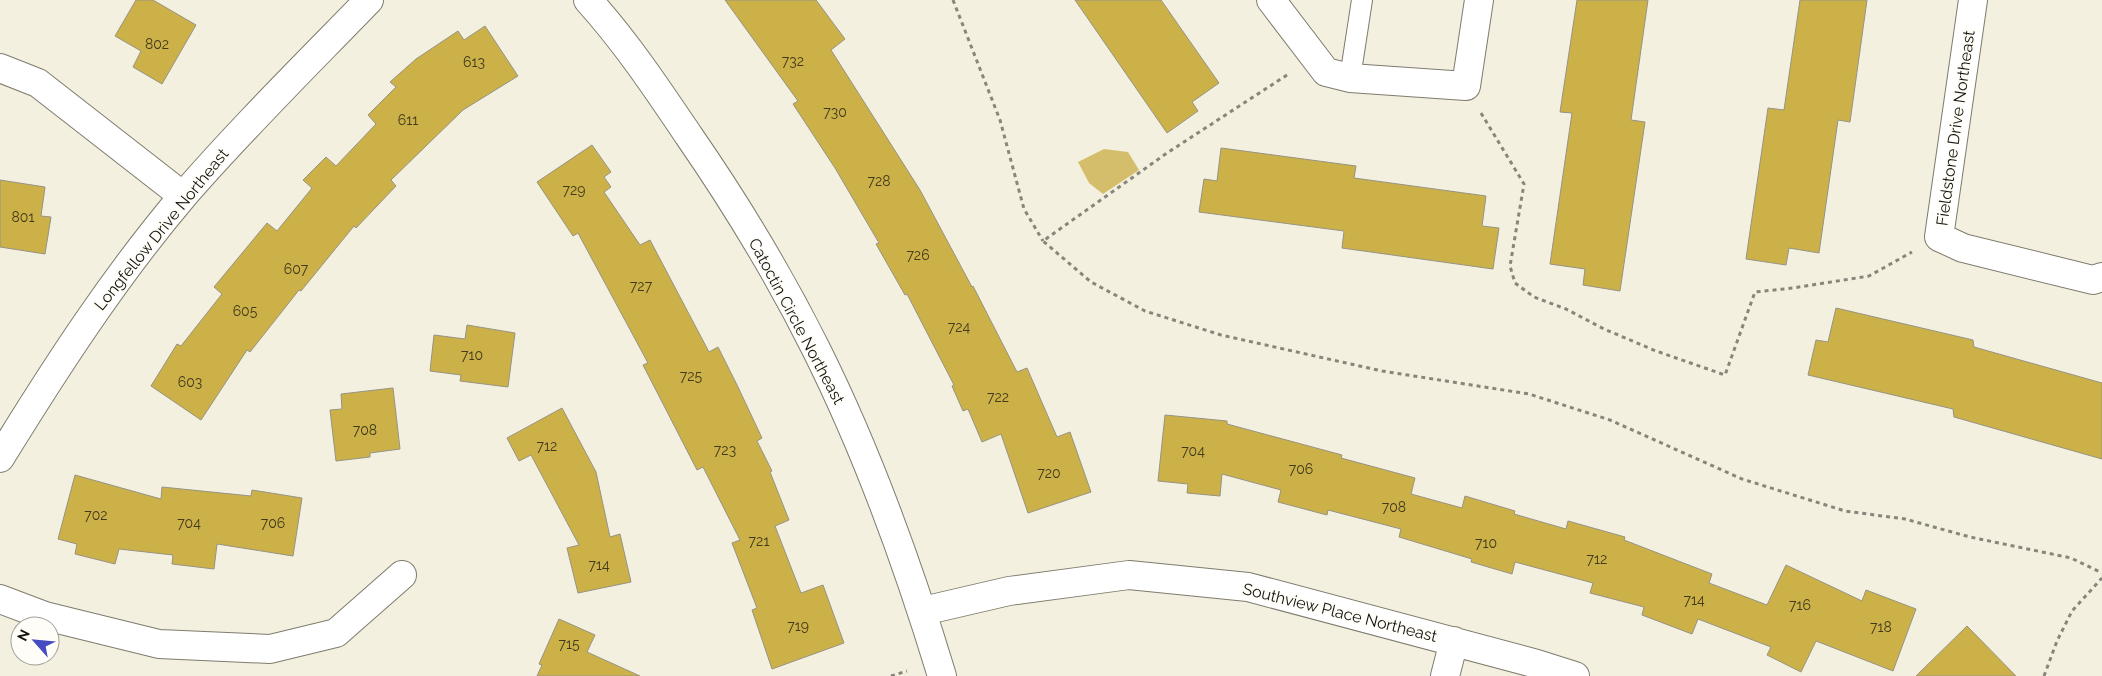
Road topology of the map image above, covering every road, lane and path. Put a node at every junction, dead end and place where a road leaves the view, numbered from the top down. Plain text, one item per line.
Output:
1 (370, 0) edge
2 (588, 0) edge
3 (953, 0) edge
4 (1271, 0) edge
5 (1362, 0) edge
6 (1478, 0) edge
7 (1973, 0) edge
8 (1314, 57) junction
9 (0, 68) edge
10 (1350, 78) junction
11 (1466, 86) junction
12 (183, 196) junction
13 (1939, 237) junction
14 (1043, 241) junction
15 (2102, 277) edge
16 (0, 458) edge
17 (2102, 573) edge
18 (402, 575) dead end
19 (2102, 578) edge
20 (0, 599) edge
21 (922, 610) junction
22 (1454, 641) junction
23 (942, 676) edge
24 (1445, 676) edge
25 (1575, 676) edge
26 (2044, 676) edge

1 - 12 street, Longfellow Drive Northeast
2 - 21 street, Catoctin Circle Northeast
3 - 14 path
4 - 8 street
5 - 10 lane
6 - 11 street
7 - 13 street, Fieldstone Drive Northeast
8 - 10 street
8 - 14 path
9 - 12 street
10 - 11 street
11 - 13 path
12 - 16 street, Longfellow Drive Northeast
13 - 15 street, Fieldstone Drive Northeast
14 - 17 path
18 - 20 street
19 - 26 path
21 - 22 street, Southview Place Northeast
21 - 23 street, Catoctin Circle Northeast
22 - 24 street
22 - 25 street, Southview Place Northeast

